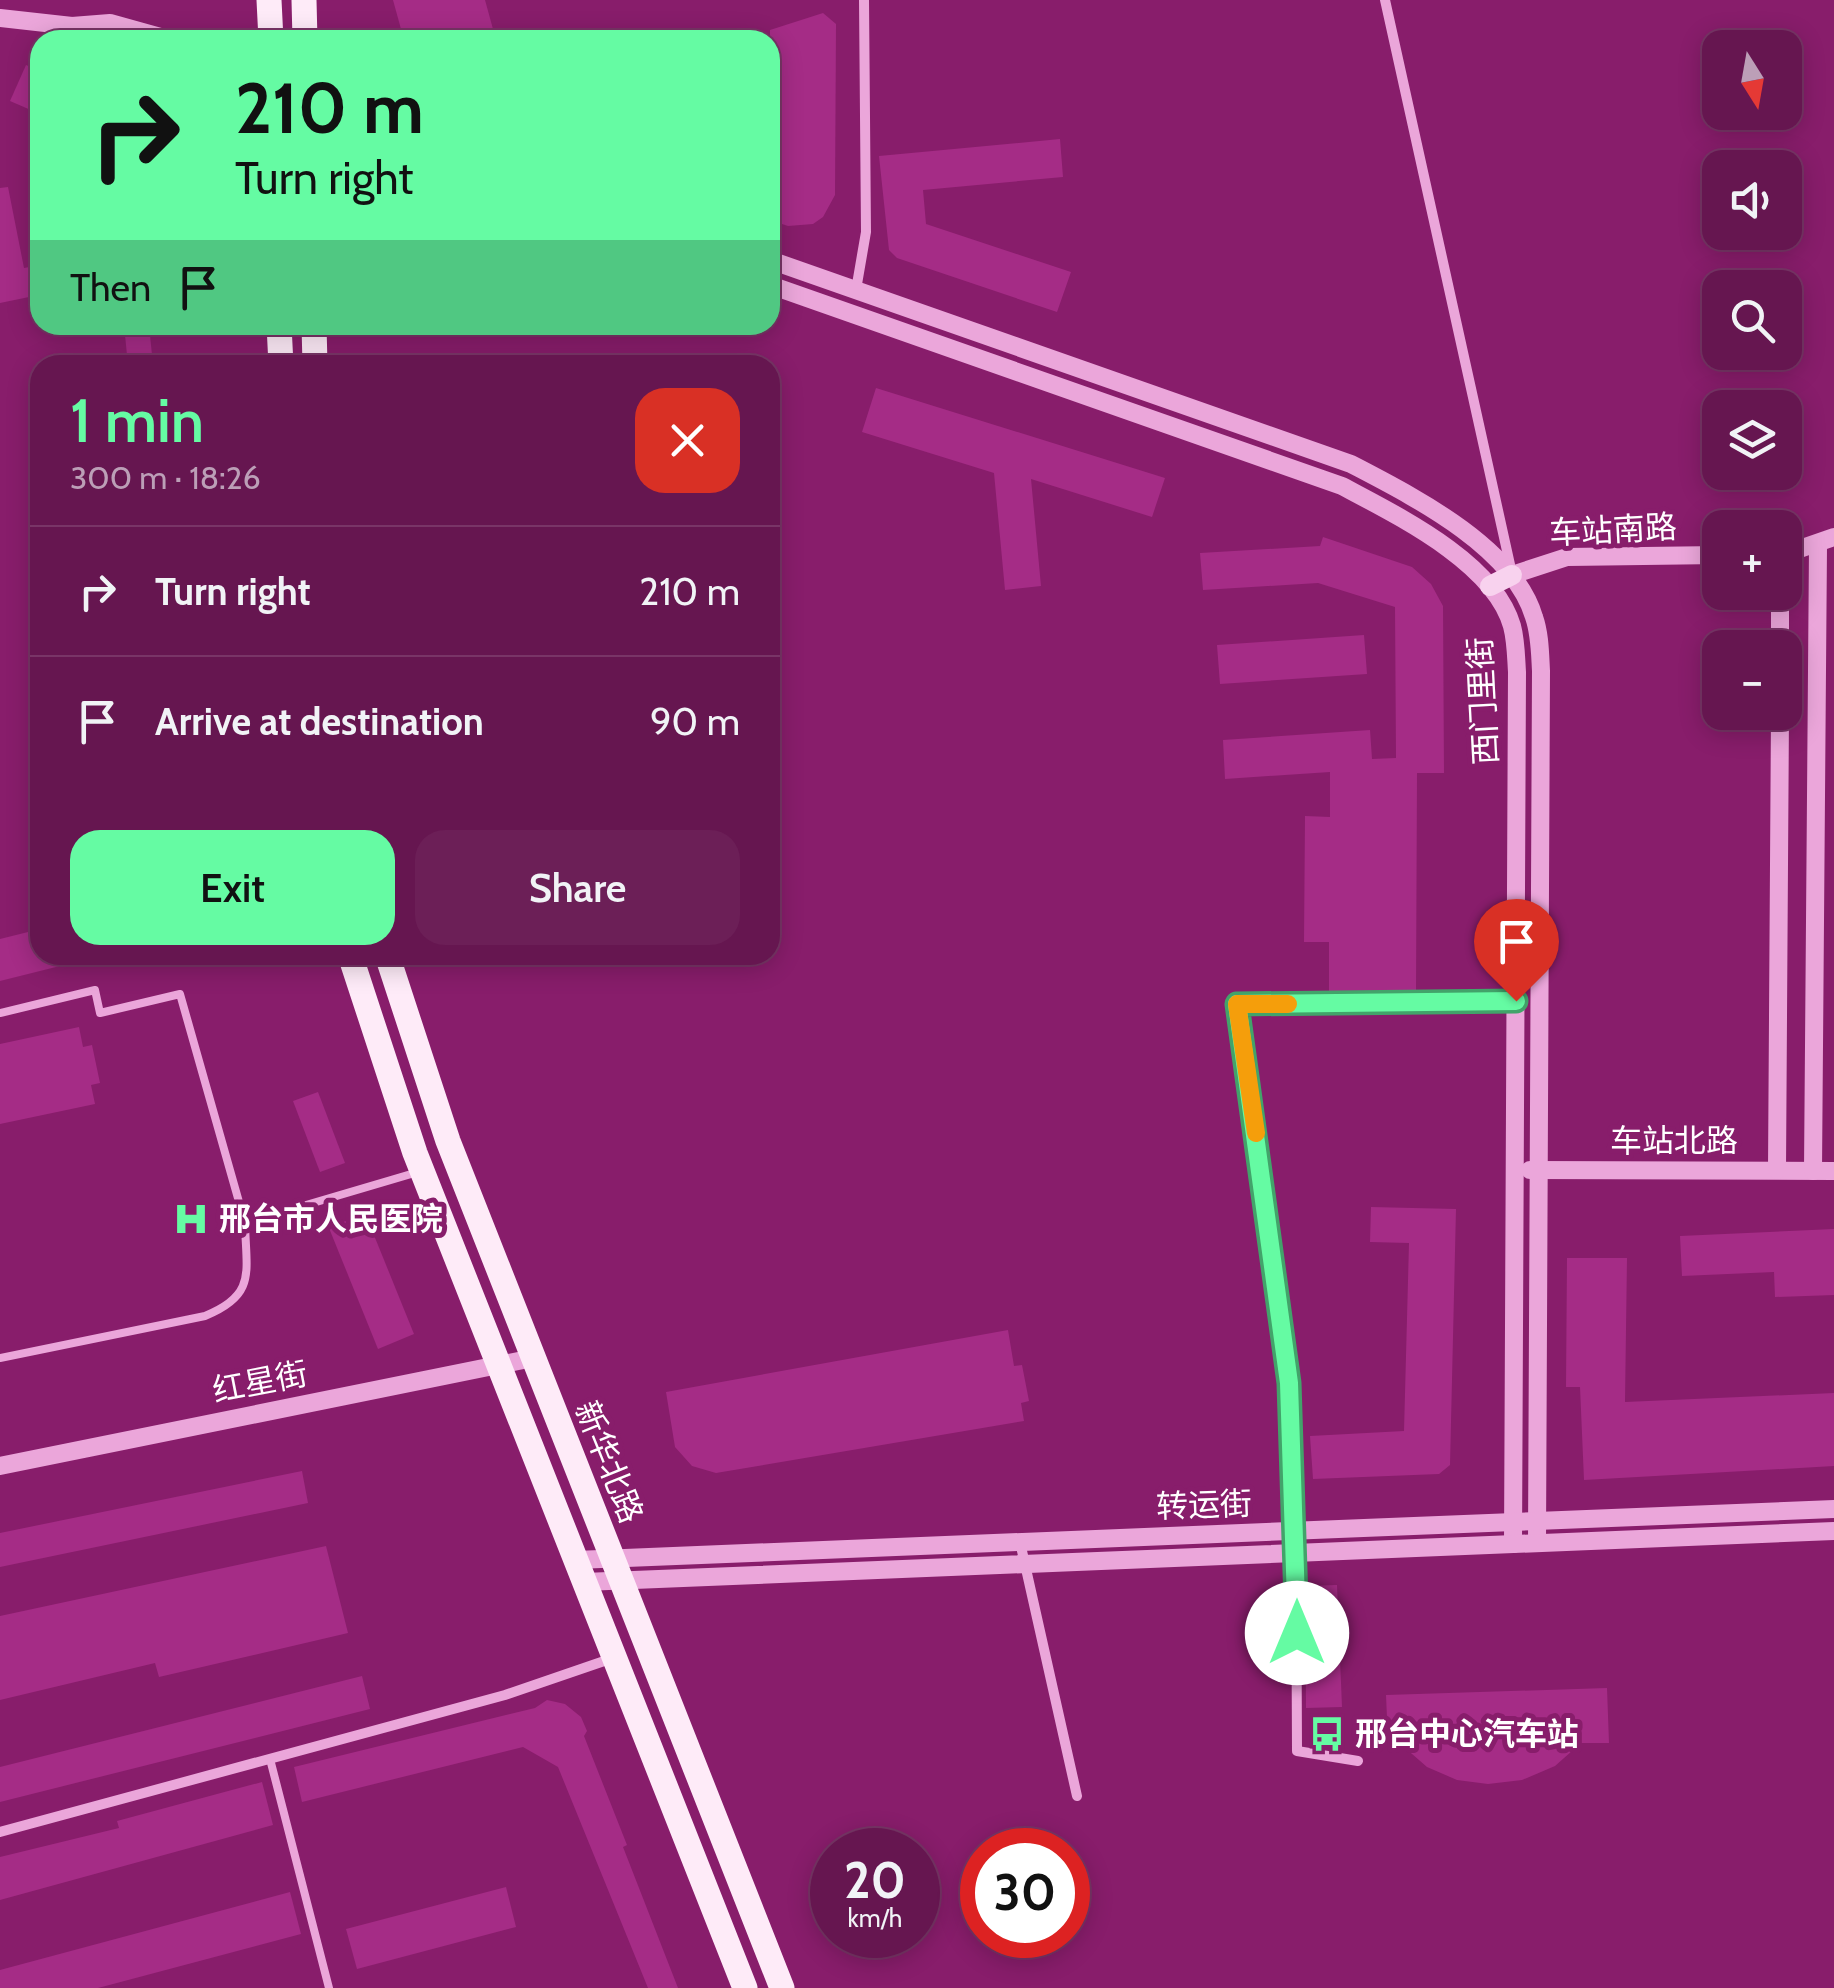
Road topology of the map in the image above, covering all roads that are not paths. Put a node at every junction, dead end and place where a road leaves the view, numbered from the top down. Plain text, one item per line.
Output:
1 (269, 0) edge
2 (304, 0) edge
3 (864, 0) edge
4 (1385, 0) edge
5 (0, 18) edge
6 (72, 26) junction
7 (80, 30) edge
8 (135, 30) edge
9 (270, 30) edge
10 (305, 30) edge
11 (780, 263) edge
12 (780, 289) edge
13 (856, 290) junction
14 (1826, 542) edge
15 (1802, 549) edge
16 (1702, 556) edge
17 (1512, 575) junction
18 (1490, 586) junction
19 (1780, 730) edge
20 (353, 965) edge
21 (390, 965) edge
22 (1516, 1001) junction
23 (0, 1013) edge
24 (1515, 1170) junction
25 (1540, 1170) junction
26 (1777, 1170) junction
27 (1813, 1170) junction
28 (1834, 1170) edge
29 (422, 1171) junction
30 (245, 1223) junction
31 (0, 1358) edge
32 (533, 1358) junction
33 (498, 1364) junction
34 (0, 1466) edge
35 (1834, 1509) edge
36 (1537, 1521) junction
37 (1513, 1522) junction
38 (1296, 1531) junction
39 (1834, 1531) edge
40 (1020, 1542) junction
41 (1537, 1543) junction
42 (1513, 1544) junction
43 (1296, 1554) junction
44 (1026, 1564) junction
45 (617, 1570) junction
46 (580, 1571) junction
47 (614, 1658) junction
48 (270, 1759) junction
49 (1358, 1761) dead end
50 (1076, 1796) dead end
51 (0, 1832) edge
52 (329, 1988) edge
53 (745, 1988) edge
54 (782, 1988) edge

1 - 9 main road
2 - 10 main road
3 - 13 street
4 - 17 street
5 - 6 street
6 - 7 street
6 - 8 street
11 - 13 street
12 - 18 street, 西门里街
13 - 17 street
14 - 15 street
14 - 27 street
16 - 17 street, 车站南路
17 - 18 main road
17 - 25 street
18 - 22 street, 西门里街
19 - 26 street
20 - 29 main road, 新华北路
21 - 32 main road, 新华北路
22 - 24 street, 西门里街
22 - 38 street
23 - 30 lane
24 - 25 street, 车站北路
24 - 37 street, 西门里街
25 - 26 street, 车站北路
25 - 36 street
26 - 27 street, 车站北路
27 - 28 street, 车站北路
29 - 30 lane
29 - 33 main road, 新华北路
30 - 31 lane
32 - 33 street, 红星街
32 - 45 main road, 新华北路
33 - 34 street, 红星街
33 - 46 main road, 新华北路
35 - 36 street, 转运街
36 - 37 street, 转运街
36 - 41 street
37 - 38 street, 转运街
37 - 42 street, 西门里街
38 - 40 street, 转运街
38 - 43 street
39 - 41 street, 转运街
40 - 44 street
40 - 45 street, 转运街
41 - 42 street, 转运街
42 - 43 street, 转运街
43 - 44 street, 转运街
43 - 49 street
44 - 45 street, 转运街
44 - 50 street
45 - 46 street, 转运街
45 - 54 main road, 新华北路
46 - 47 main road, 新华北路
47 - 48 street
47 - 53 main road, 新华北路
48 - 51 street
48 - 52 lane

